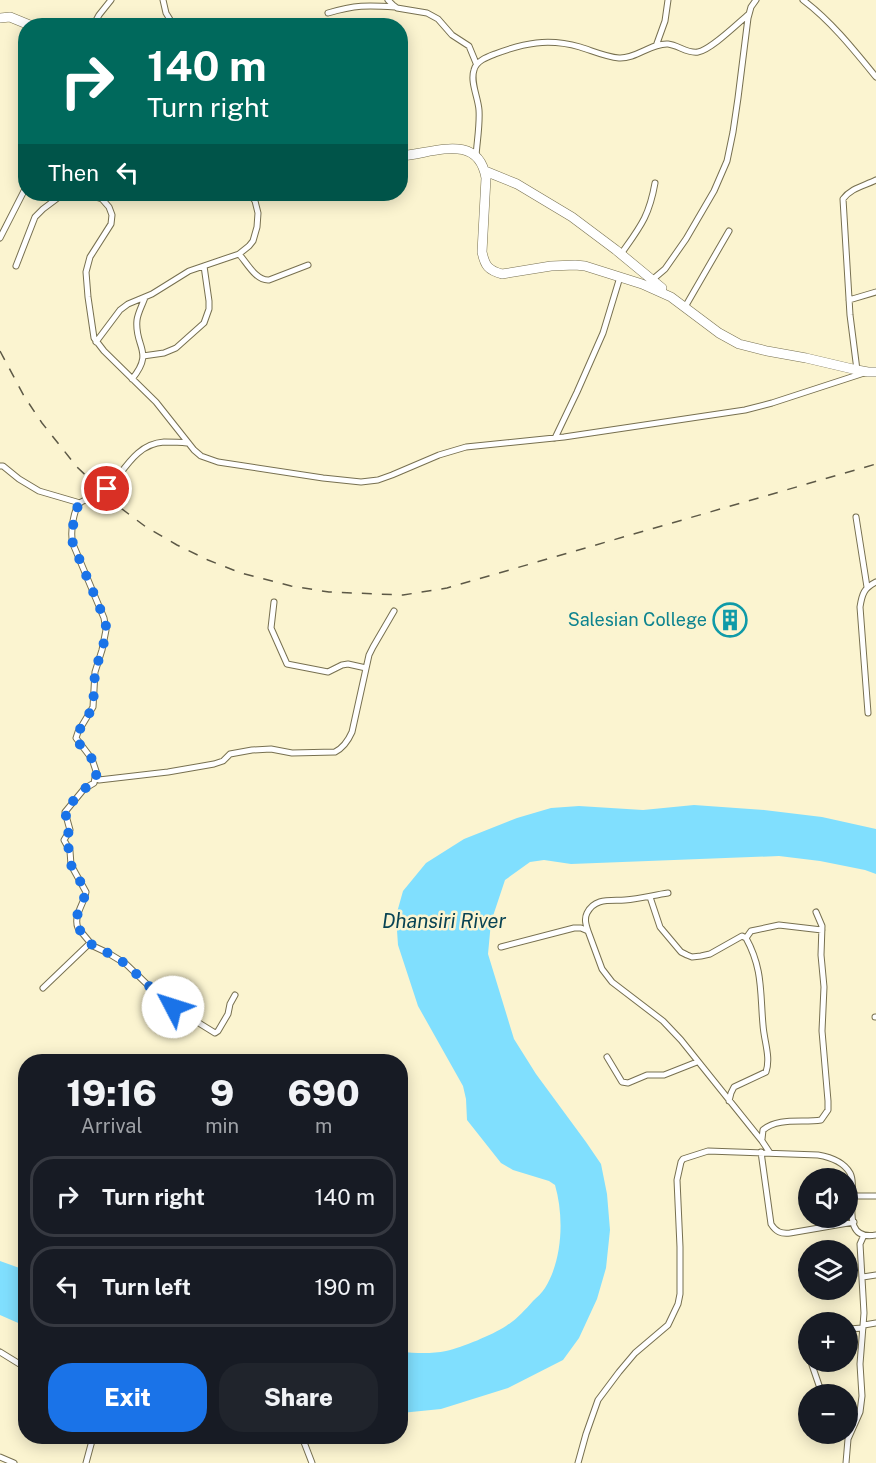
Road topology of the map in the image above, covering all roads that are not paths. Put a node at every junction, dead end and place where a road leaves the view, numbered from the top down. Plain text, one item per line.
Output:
1 (111, 0) edge
2 (163, 0) edge
3 (388, 0) edge
4 (668, 0) edge
5 (803, 0) edge
6 (754, 1) edge
7 (397, 8) junction
8 (328, 13) dead end
9 (749, 14) junction
10 (0, 18) edge
11 (99, 18) edge
12 (169, 18) edge
13 (18, 20) edge
14 (656, 46) junction
15 (476, 63) junction
16 (876, 77) edge
17 (408, 155) edge
18 (476, 156) junction
19 (485, 171) junction
20 (876, 180) edge
21 (655, 183) dead end
22 (19, 201) edge
23 (54, 201) edge
24 (104, 201) edge
25 (254, 201) edge
26 (729, 231) dead end
27 (0, 238) edge
28 (239, 254) junction
29 (621, 254) junction
30 (308, 265) dead end
31 (15, 266) dead end
32 (204, 266) junction
33 (620, 277) junction
34 (652, 280) junction
35 (876, 292) edge
36 (145, 297) junction
37 (671, 297) junction
38 (849, 300) junction
39 (685, 307) junction
40 (96, 342) junction
41 (143, 356) junction
42 (857, 370) junction
43 (872, 372) edge
44 (132, 379) junction
45 (555, 438) junction
46 (187, 443) junction
47 (0, 466) edge
48 (80, 502) junction
49 (856, 517) dead end
50 (876, 582) edge
51 (867, 587) junction
52 (273, 602) dead end
53 (394, 611) dead end
54 (366, 668) junction
55 (868, 713) dead end
56 (97, 772) junction
57 (668, 893) dead end
58 (650, 897) junction
59 (816, 912) dead end
60 (822, 930) junction
61 (588, 931) junction
62 (746, 938) junction
63 (90, 943) junction
64 (501, 947) dead end
65 (43, 988) dead end
66 (235, 994) dead end
67 (607, 1057) dead end
68 (697, 1062) junction
69 (729, 1101) junction
70 (762, 1141) junction
71 (761, 1152) junction
72 (770, 1153) junction
73 (845, 1168) edge
74 (858, 1196) edge
75 (876, 1196) edge
76 (819, 1228) edge
77 (856, 1228) edge
78 (864, 1235) junction
79 (876, 1235) edge
80 (876, 1275) edge
81 (863, 1276) junction
82 (876, 1323) edge
83 (863, 1326) junction
84 (858, 1327) edge
85 (0, 1352) edge
86 (18, 1363) edge
87 (91, 1444) edge
88 (305, 1444) edge
89 (0, 1457) edge
90 (14, 1463) edge
91 (86, 1463) edge
92 (312, 1463) edge
93 (578, 1463) edge
94 (846, 1463) edge

1 - 11 street
2 - 12 street
3 - 7 street
4 - 14 street
5 - 16 street
6 - 9 street
7 - 8 street
7 - 15 street
9 - 14 street
9 - 34 street
10 - 13 highway
14 - 15 street
15 - 18 street
17 - 18 highway
18 - 19 highway
19 - 29 highway
19 - 33 highway
20 - 38 street
21 - 29 street
22 - 27 street
23 - 31 street
24 - 40 street
25 - 28 street
26 - 39 street
28 - 30 street
28 - 32 street
29 - 34 highway
32 - 36 street
32 - 41 street
33 - 37 highway
33 - 45 street
34 - 37 highway
35 - 38 street
36 - 40 street
36 - 41 street
37 - 39 highway
38 - 42 street
39 - 42 highway
40 - 44 street
41 - 44 street
42 - 43 highway
43 - 45 street
44 - 46 street
45 - 46 street
46 - 48 street
47 - 48 street
48 - 56 street
49 - 51 street
50 - 51 street
51 - 55 street
52 - 54 street
53 - 54 street
54 - 56 street
56 - 63 street
57 - 58 street
58 - 61 street
58 - 62 street
59 - 60 street
60 - 62 street
60 - 70 street
61 - 64 street
61 - 68 street
62 - 69 street
63 - 65 street
63 - 66 street
67 - 68 street
68 - 69 street
69 - 70 street
70 - 72 street
71 - 72 street
71 - 76 street
71 - 93 street
72 - 73 street
74 - 75 street
77 - 78 street
78 - 79 street
78 - 81 street
80 - 81 street
81 - 83 street
82 - 83 street
83 - 84 street
83 - 94 street
85 - 86 street
87 - 91 street
88 - 92 street
89 - 90 street

